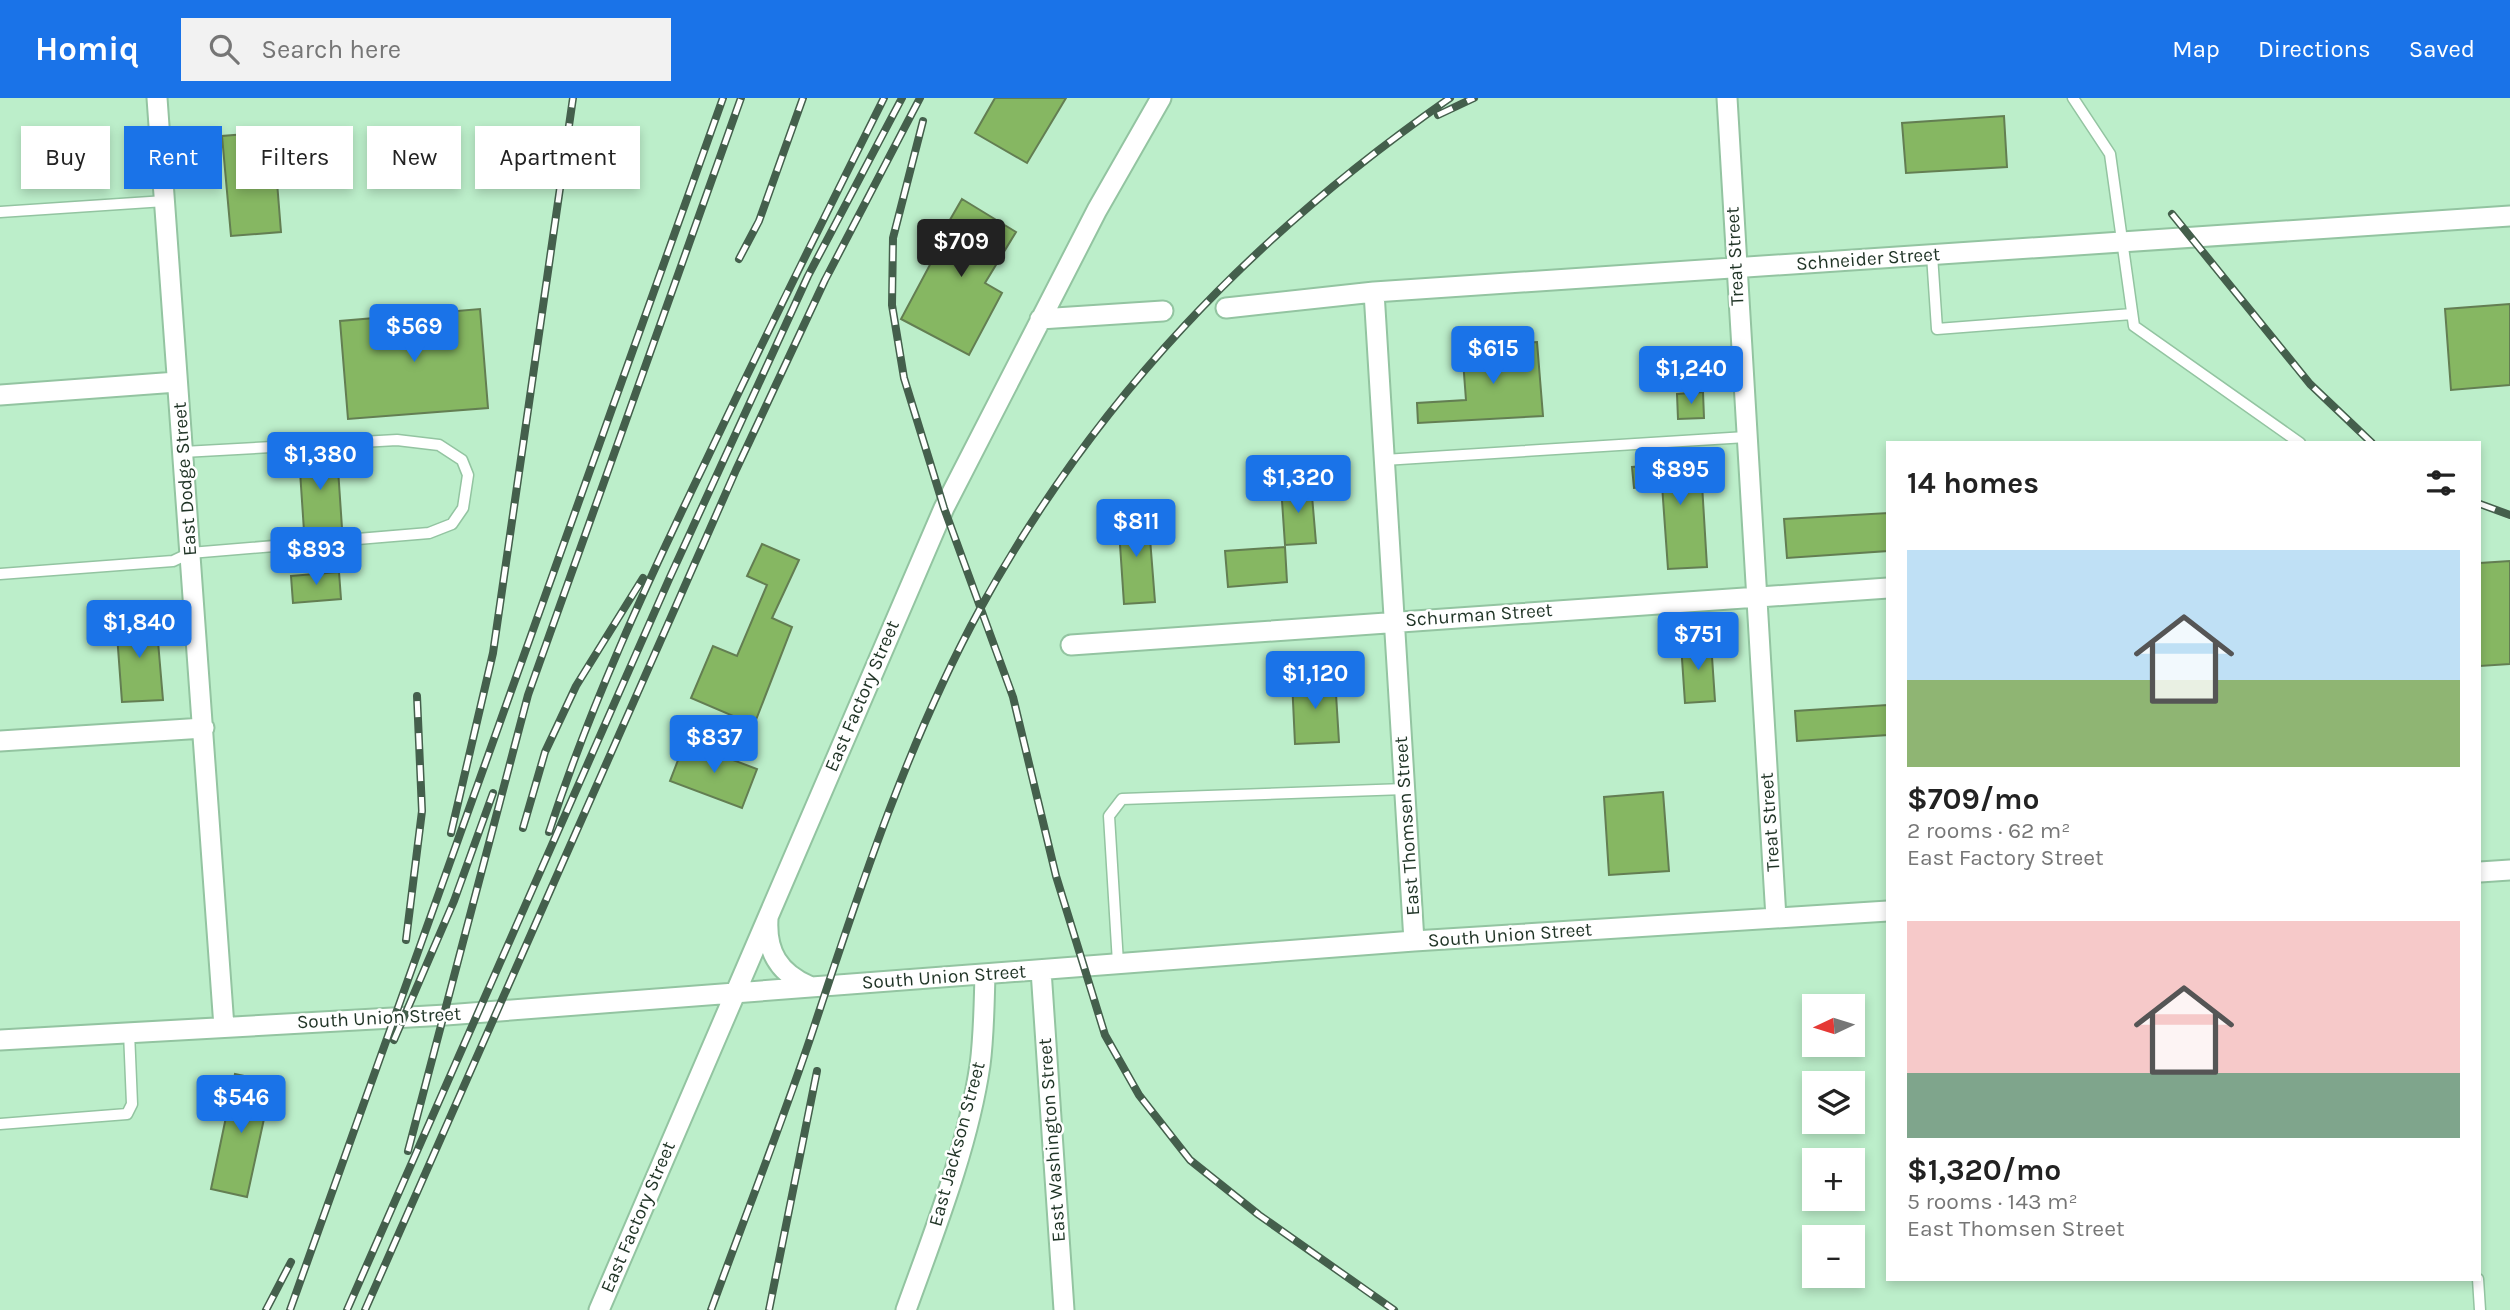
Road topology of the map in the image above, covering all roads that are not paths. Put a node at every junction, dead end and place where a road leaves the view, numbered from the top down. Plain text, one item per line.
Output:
1 (158, 98) edge
2 (1161, 98) edge
3 (1727, 98) edge
4 (2073, 98) edge
5 (165, 201) junction
6 (0, 212) edge
7 (2510, 216) edge
8 (2120, 243) junction
9 (1932, 255) junction
10 (1735, 268) junction
11 (1374, 292) junction
12 (1226, 308) dead end
13 (1163, 311) dead end
14 (2132, 314) junction
15 (1040, 319) junction
16 (177, 382) junction
17 (0, 394) edge
18 (1746, 437) junction
19 (2297, 441) edge
20 (183, 452) junction
21 (1384, 460) junction
22 (190, 553) junction
23 (0, 574) edge
24 (1886, 587) edge
25 (1756, 596) junction
26 (1394, 621) junction
27 (1071, 645) dead end
28 (204, 728) junction
29 (0, 741) edge
30 (1405, 789) junction
31 (2510, 870) edge
32 (2481, 872) edge
33 (769, 911) junction
34 (1886, 911) edge
35 (1776, 918) junction
36 (1414, 941) junction
37 (1118, 963) junction
38 (1041, 970) junction
39 (985, 975) junction
40 (810, 986) junction
41 (734, 992) junction
42 (224, 1027) junction
43 (128, 1032) junction
44 (0, 1040) edge
45 (0, 1124) edge
46 (2478, 1281) edge
47 (599, 1310) edge
48 (906, 1310) edge
49 (1064, 1310) edge
50 (2480, 1310) edge

1 - 5 street, East Dodge Street
2 - 15 street, East Factory Street
3 - 10 street, Treat Street
4 - 8 lane
5 - 6 lane
5 - 16 street, East Dodge Street
7 - 8 street, Schneider Street
8 - 9 street, Schneider Street
8 - 14 lane
9 - 10 street, Schneider Street
9 - 14 lane
10 - 11 street, Schneider Street
10 - 18 street, Treat Street
11 - 12 street, Schneider Street
11 - 21 street, East Thomsen Street
13 - 15 street
14 - 19 lane
15 - 33 street, East Factory Street
16 - 17 street
16 - 20 street, East Dodge Street
18 - 21 lane
18 - 25 street, Treat Street
20 - 22 street, East Dodge Street
20 - 22 lane
21 - 26 street, East Thomsen Street
22 - 23 lane
22 - 28 street, East Dodge Street
24 - 25 street, Schurman Street
25 - 26 street, Schurman Street
25 - 35 street, Treat Street
26 - 27 street, Schurman Street
26 - 30 street, East Thomsen Street
28 - 29 street
28 - 42 street, East Dodge Street
30 - 36 street, East Thomsen Street
30 - 37 lane
31 - 32 street
33 - 40 street
33 - 41 street, East Factory Street
34 - 35 street, South Union Street
35 - 36 street, South Union Street
36 - 37 street, South Union Street
37 - 38 street, South Union Street
38 - 39 street, South Union Street
38 - 49 street, East Washington Street
39 - 40 street, South Union Street
39 - 48 street, East Jackson Street
40 - 41 street, South Union Street
41 - 42 street, South Union Street
41 - 47 street, East Factory Street
42 - 43 street, South Union Street
43 - 44 street, South Union Street
43 - 45 lane
46 - 50 lane

